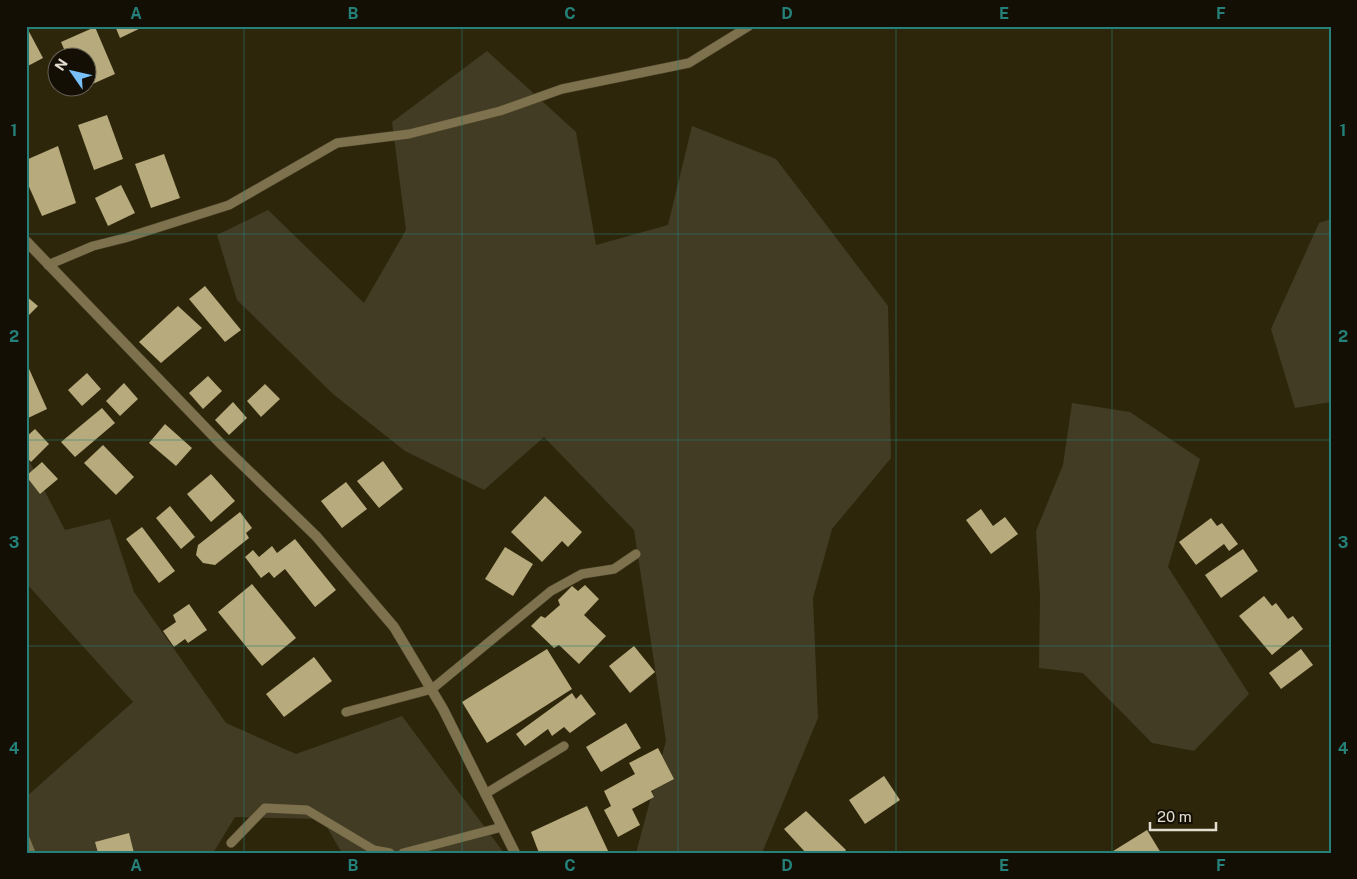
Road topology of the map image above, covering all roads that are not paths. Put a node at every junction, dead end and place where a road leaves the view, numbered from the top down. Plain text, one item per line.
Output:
1 (749, 26) edge
2 (26, 242) edge
3 (48, 265) junction
4 (636, 554) dead end
5 (432, 689) junction
6 (346, 712) dead end
7 (564, 746) dead end
8 (485, 794) junction
9 (502, 827) junction
10 (231, 843) dead end
11 (390, 853) edge
12 (403, 853) edge
13 (515, 853) edge

1 - 3 lane
2 - 3 street
3 - 5 street
4 - 5 lane
5 - 6 lane
5 - 8 street
7 - 8 lane
8 - 9 street
9 - 12 lane
9 - 13 street
10 - 11 lane

